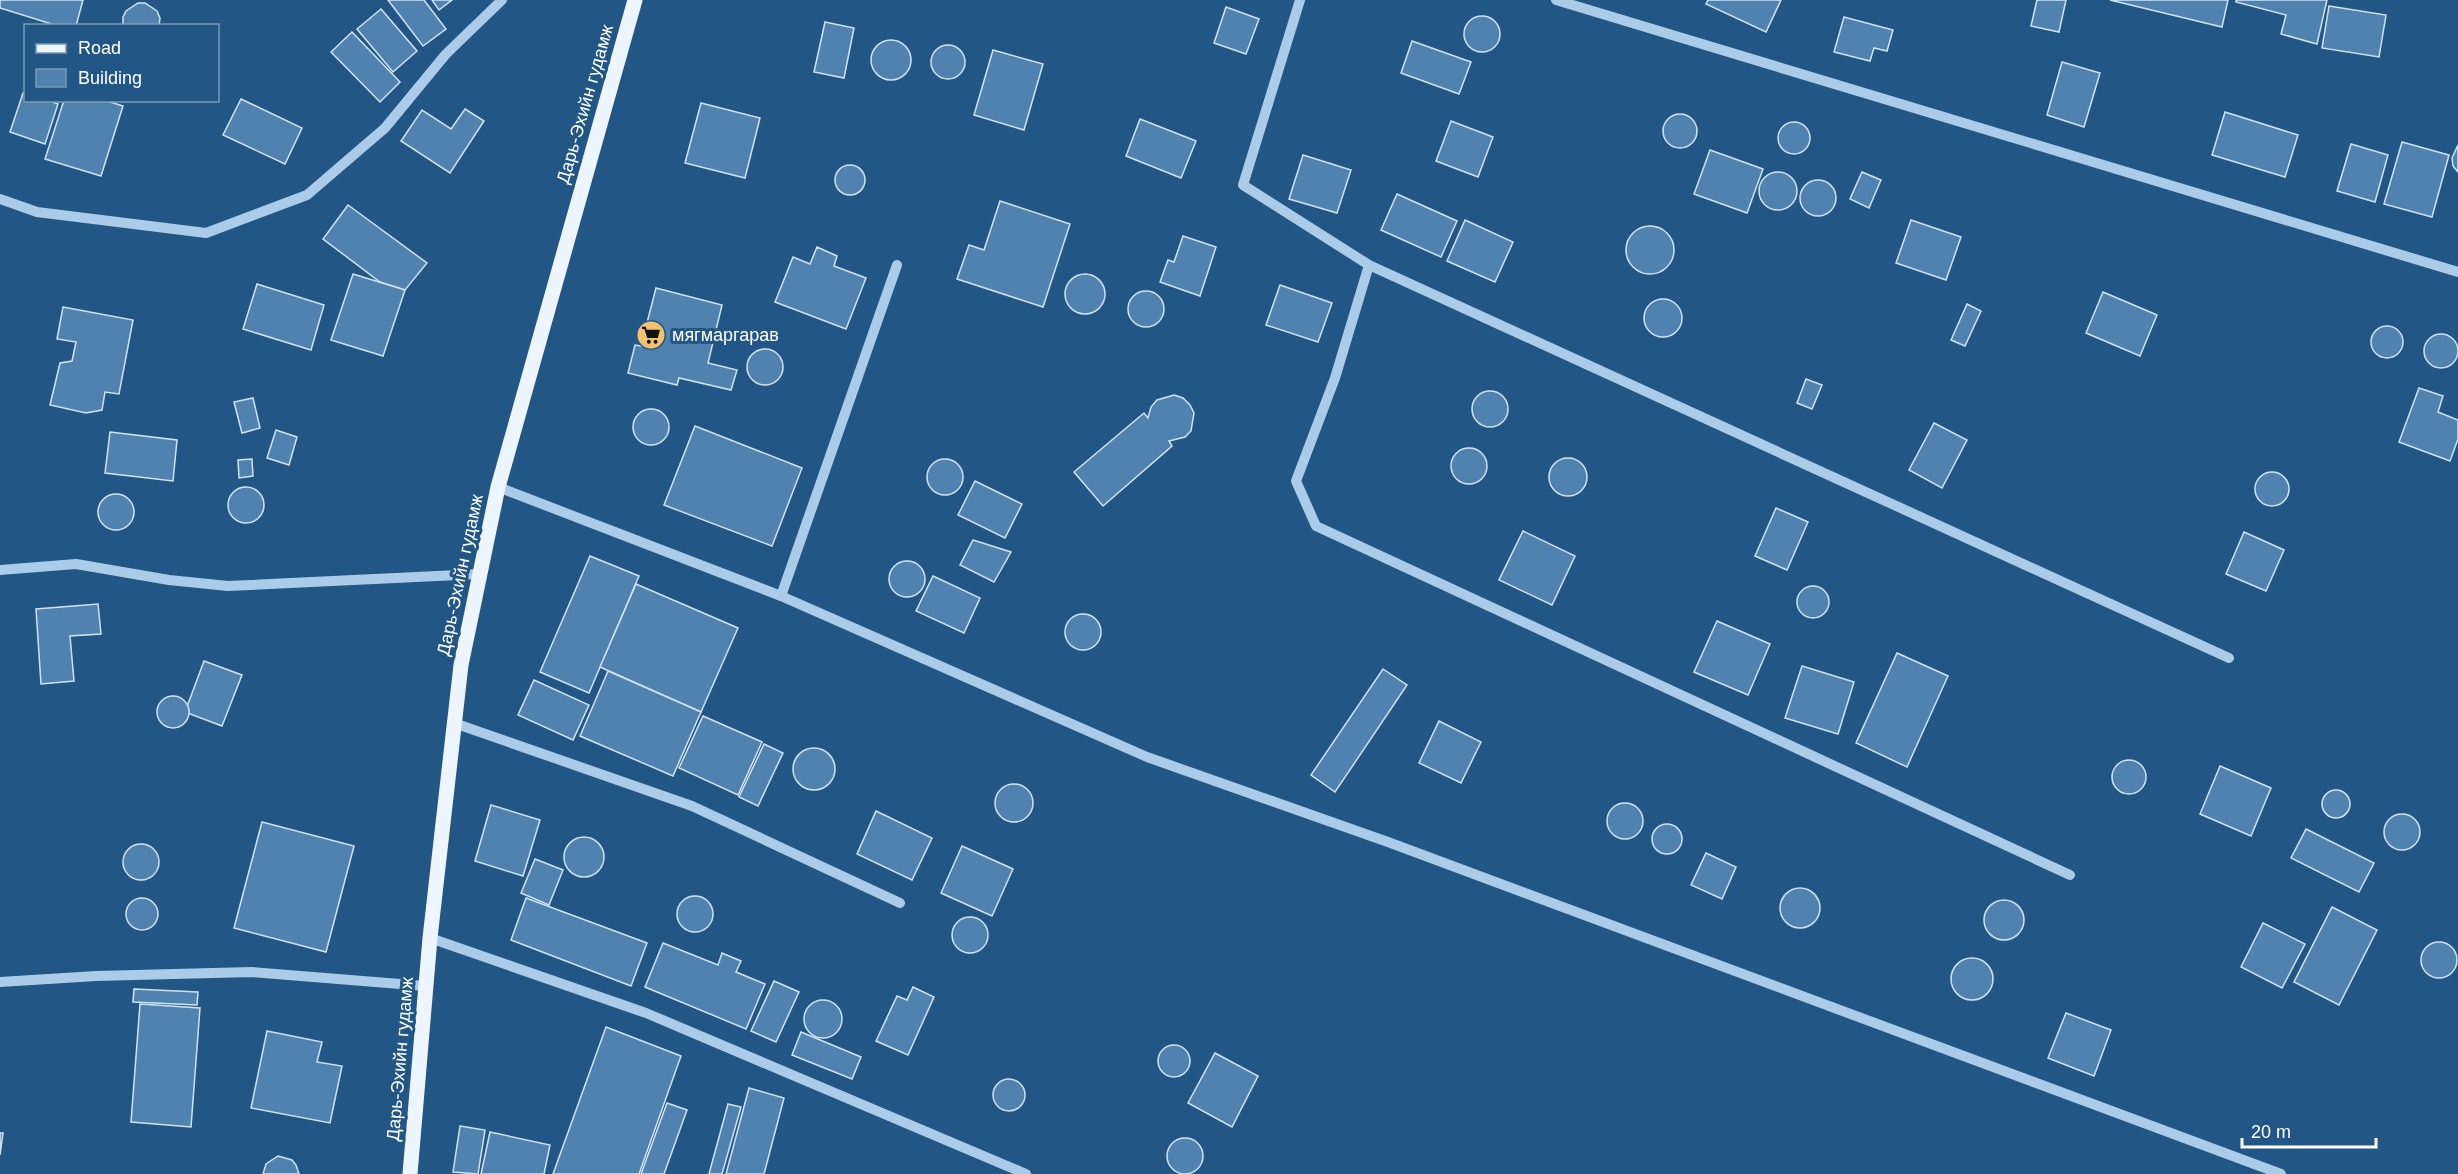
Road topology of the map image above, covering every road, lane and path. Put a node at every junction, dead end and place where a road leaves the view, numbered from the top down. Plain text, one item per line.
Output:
1 (502, 0) edge
2 (635, 0) edge
3 (1300, 0) edge
4 (1556, 0) edge
5 (0, 199) edge
6 (897, 265) dead end
7 (1369, 265) junction
8 (2458, 272) edge
9 (498, 487) junction
10 (0, 570) edge
11 (479, 574) junction
12 (781, 596) junction
13 (2229, 658) dead end
14 (454, 723) junction
15 (2070, 875) dead end
16 (900, 903) dead end
17 (430, 938) junction
18 (0, 982) edge
19 (425, 986) junction
20 (411, 1174) edge
21 (1026, 1174) edge
22 (2281, 1174) edge

1 - 5 street
2 - 9 main road, Дарь-Эхийн гудамж
3 - 7 street
4 - 8 street
6 - 12 street
7 - 13 street
7 - 15 street
9 - 11 main road, Дарь-Эхийн гудамж
9 - 12 street
10 - 11 street
11 - 14 main road, Дарь-Эхийн гудамж
12 - 22 street
14 - 16 street
14 - 17 main road, Дарь-Эхийн гудамж
17 - 19 main road, Дарь-Эхийн гудамж
17 - 21 street
18 - 19 street
19 - 20 main road, Дарь-Эхийн гудамж

